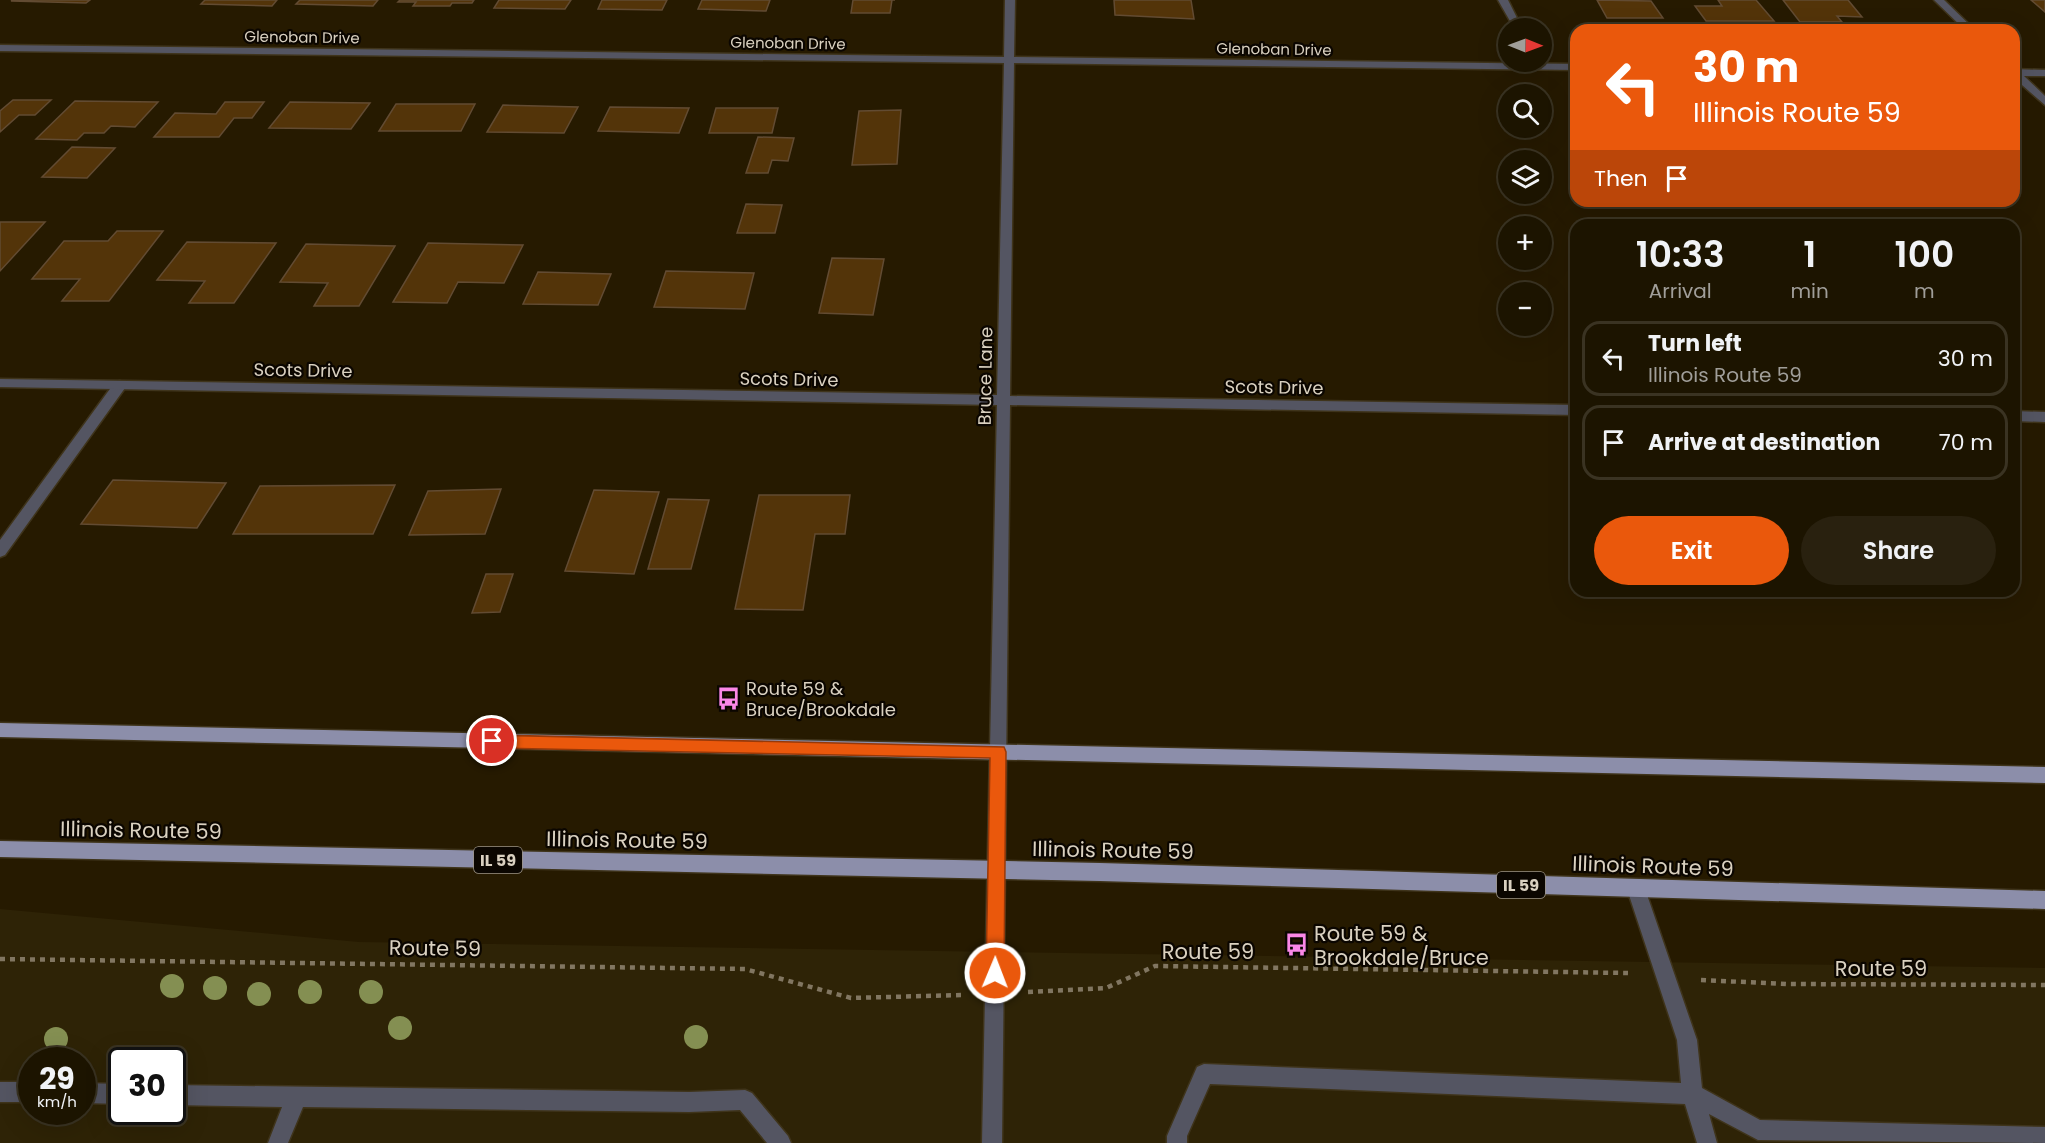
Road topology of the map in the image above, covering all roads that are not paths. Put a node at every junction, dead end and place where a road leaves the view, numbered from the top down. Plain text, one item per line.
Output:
1 (1010, 0) edge
2 (1503, 0) edge
3 (1939, 0) edge
4 (1513, 18) edge
5 (1964, 24) edge
6 (0, 48) edge
7 (1009, 60) junction
8 (1498, 64) edge
9 (1552, 65) edge
10 (1570, 67) edge
11 (2020, 73) edge
12 (2045, 73) edge
13 (2020, 78) edge
14 (2045, 102) edge
15 (0, 383) edge
16 (120, 385) junction
17 (1003, 401) junction
18 (1570, 410) edge
19 (2020, 416) edge
20 (2045, 417) edge
21 (0, 551) edge
22 (0, 730) edge
23 (998, 752) junction
24 (2045, 775) edge
25 (0, 849) edge
26 (997, 870) junction
27 (1635, 889) junction
28 (2045, 900) edge
29 (1692, 1094) junction
30 (186, 1095) edge
31 (296, 1098) junction
32 (1760, 1136) edge
33 (2045, 1137) edge
34 (1959, 1139) edge
35 (278, 1143) edge
36 (782, 1143) edge
37 (992, 1143) edge
38 (1177, 1143) edge
39 (1707, 1143) edge

1 - 7 street, Bruce Lane
2 - 4 street
3 - 5 street
6 - 7 street, Glenoban Drive
7 - 8 street, Glenoban Drive
7 - 17 street, Bruce Lane
9 - 10 street, Glenoban Drive
11 - 12 street
13 - 14 street
15 - 16 street, Scots Drive
16 - 17 street, Scots Drive
16 - 21 street
17 - 18 street, Scots Drive
17 - 23 street, Bruce Lane
19 - 20 street
22 - 23 main road
23 - 24 main road
23 - 26 street, Bruce Lane
25 - 26 main road, Illinois Route 59 / IL 59
26 - 27 main road, Illinois Route 59 / IL 59
26 - 37 street, Bruce Lane
27 - 28 main road, Illinois Route 59 / IL 59
27 - 29 street
29 - 32 street
29 - 38 street
29 - 39 street
30 - 31 street
31 - 35 street
31 - 36 street
32 - 34 street
33 - 34 street

